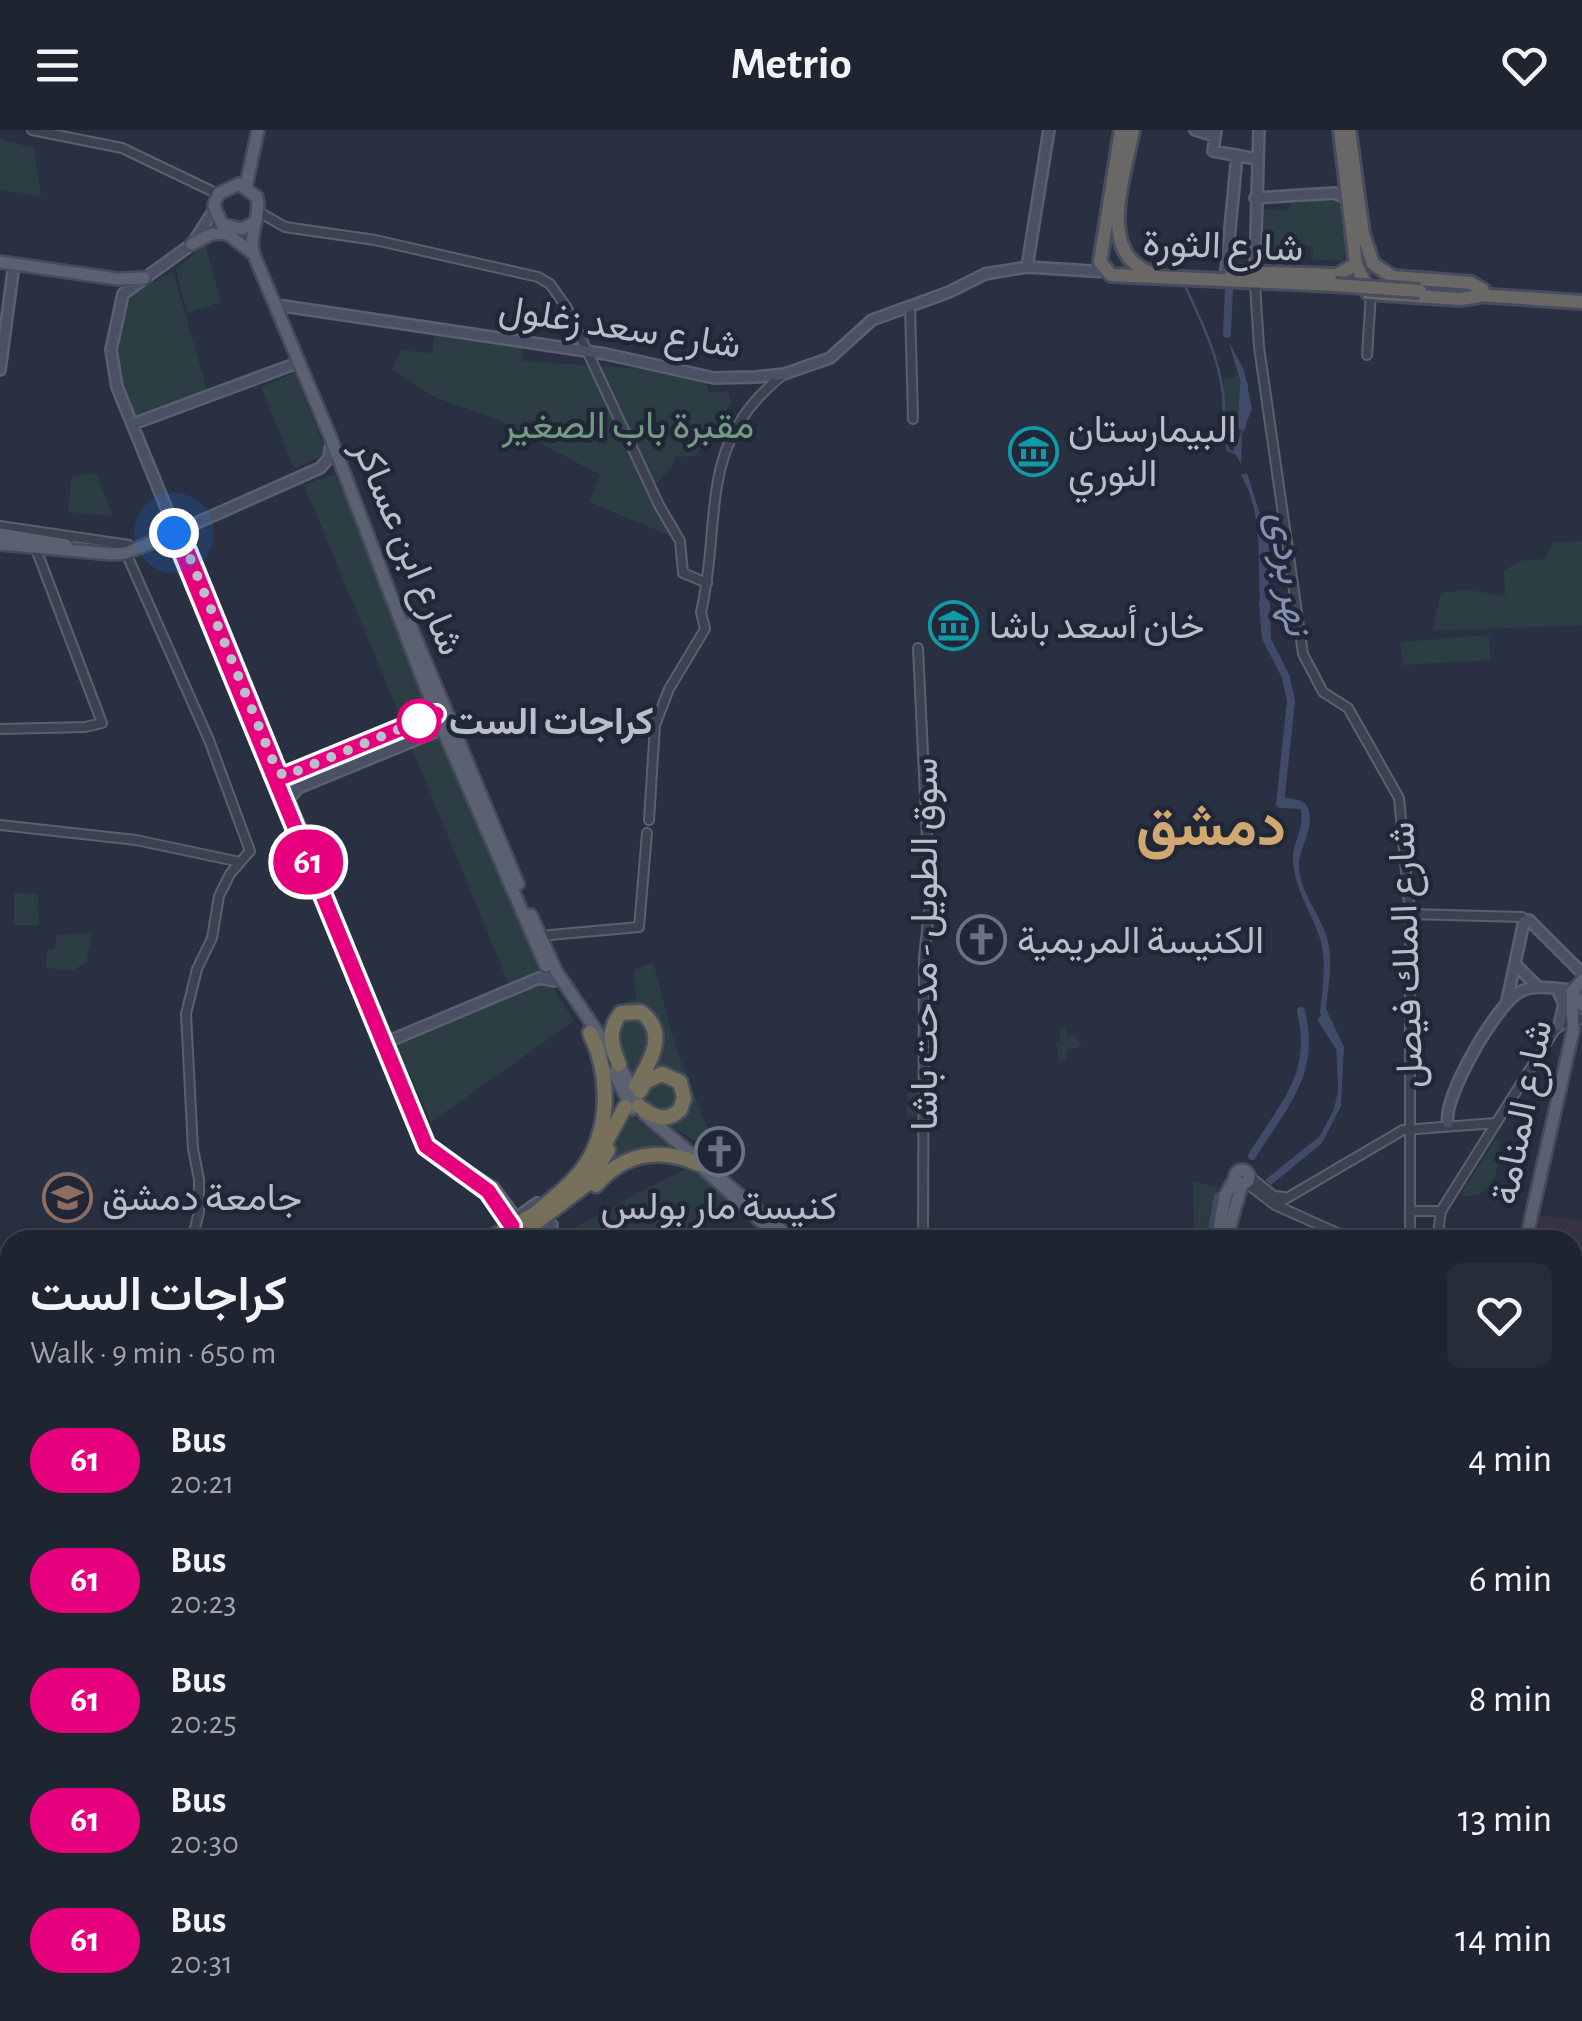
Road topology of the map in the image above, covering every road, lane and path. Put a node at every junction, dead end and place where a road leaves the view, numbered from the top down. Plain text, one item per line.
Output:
1 (32, 130) edge
2 (255, 130) edge
3 (1050, 130) edge
4 (1121, 130) edge
5 (1133, 130) edge
6 (1196, 130) edge
7 (1260, 130) edge
8 (1340, 130) edge
9 (1349, 130) edge
10 (1216, 133) edge
11 (1236, 156) junction
12 (1256, 159) junction
13 (243, 185) junction
14 (1256, 186) junction
15 (1298, 192) junction
16 (1346, 192) junction
17 (1117, 193) junction
18 (218, 194) junction
19 (1255, 198) junction
20 (214, 210) junction
21 (257, 217) junction
22 (192, 244) junction
23 (1119, 245) junction
24 (254, 255) junction
25 (0, 262) edge
26 (14, 264) junction
27 (1356, 264) junction
28 (1373, 264) junction
29 (1026, 267) junction
30 (1255, 270) junction
31 (1105, 271) junction
32 (1150, 272) junction
33 (1229, 274) junction
34 (1394, 277) junction
35 (144, 278) junction
36 (1360, 278) junction
37 (1046, 279) dead end
38 (1337, 283) junction
39 (1255, 285) junction
40 (1417, 289) junction
41 (1372, 294) junction
42 (1393, 296) junction
43 (1582, 299) edge
44 (278, 305) junction
45 (910, 306) junction
46 (588, 351) junction
47 (1367, 355) dead end
48 (300, 362) junction
49 (0, 370) edge
50 (784, 374) junction
51 (913, 419) dead end
52 (133, 424) junction
53 (330, 436) junction
54 (154, 476) junction
55 (200, 520) junction
56 (0, 526) edge
57 (174, 530) junction
58 (0, 534) edge
59 (0, 544) edge
60 (36, 549) junction
61 (128, 549) junction
62 (707, 583) junction
63 (918, 648) dead end
64 (436, 714) junction
65 (442, 728) junction
66 (0, 729) edge
67 (277, 771) junction
68 (289, 800) junction
69 (649, 820) dead end
70 (0, 826) edge
71 (647, 834) dead end
72 (240, 862) junction
73 (1410, 914) junction
74 (1525, 919) junction
75 (540, 936) junction
76 (1515, 962) junction
77 (546, 966) joint
78 (538, 978) junction
79 (554, 981) joint
80 (1577, 981) edge
81 (1538, 988) junction
82 (1557, 989) junction
83 (1506, 1004) junction
84 (1582, 1005) edge
85 (1579, 1021) edge
86 (1559, 1026) junction
87 (590, 1033) junction
88 (394, 1039) junction
89 (619, 1064) junction
90 (633, 1100) junction
91 (1448, 1124) junction
92 (1494, 1127) junction
93 (1410, 1128) junction
94 (699, 1164) junction
95 (1243, 1180) junction
96 (1284, 1197) junction
97 (1276, 1205) junction
98 (1413, 1211) junction
99 (1441, 1211) junction
100 (528, 1224) edge
101 (194, 1230) edge
102 (770, 1230) edge
103 (782, 1230) edge
104 (923, 1230) edge
105 (1219, 1230) edge
106 (1229, 1230) edge
107 (1331, 1230) edge
108 (1411, 1230) edge
109 (1438, 1230) edge
110 (1530, 1230) edge

1 - 18 street
2 - 13 main road
3 - 29 main road
4 - 17 highway
5 - 17 highway
6 - 10 main road
7 - 12 main road
8 - 16 highway
9 - 28 highway
10 - 11 main road
11 - 12 main road
11 - 33 main road
12 - 14 main road
13 - 18 main road
13 - 21 main road
14 - 15 main road
14 - 19 main road
15 - 16 main road
15 - 19 main road
16 - 27 highway
17 - 23 highway
17 - 31 highway
18 - 20 main road
19 - 30 main road
20 - 21 main road
20 - 22 main road
21 - 24 main road
21 - 46 street
22 - 24 main road
22 - 35 main road
23 - 31 highway
23 - 32 highway
24 - 44 main road
25 - 26 main road
26 - 35 main road
26 - 49 main road
27 - 36 highway
27 - 38 highway
28 - 34 highway
28 - 36 highway
29 - 31 main road, شارع سعد زغلول
29 - 45 main road, شارع سعد زغلول
30 - 33 highway
30 - 38 highway
31 - 32 highway, شارع الثورة
31 - 33 highway, شارع الثورة
31 - 37 main road
32 - 33 highway, شارع الثورة
33 - 38 highway, شارع الثورة
33 - 39 highway
34 - 40 highway
34 - 42 highway
35 - 52 main road
36 - 41 highway
38 - 39 highway
38 - 40 highway, bridge
38 - 41 highway
39 - 73 street, شارع الملك فيصل
40 - 42 highway
40 - 43 highway
41 - 42 highway
41 - 47 street
44 - 46 main road, شارع سعد زغلول
44 - 48 main road
45 - 50 main road, شارع سعد زغلول
45 - 51 street
46 - 50 main road, شارع سعد زغلول
46 - 62 street
48 - 52 main road
48 - 53 main road
50 - 62 street
52 - 54 main road
53 - 55 main road
53 - 64 main road, شارع ابن عساكر
53 - 75 main road, شارع ابن عساكر
54 - 55 main road
54 - 57 main road
55 - 57 main road
56 - 61 street
57 - 61 main road
57 - 67 main road
57 - 100 main road
58 - 61 main road
59 - 60 main road
60 - 61 main road
60 - 66 street
61 - 72 street
62 - 69 street
63 - 104 street, سوق الطويل - مدحت باشا
64 - 65 main road, شارع ابن عساكر
64 - 67 main road
65 - 68 main road
65 - 77 main road, شارع ابن عساكر
67 - 68 main road
68 - 88 main road
70 - 72 street
71 - 75 street
72 - 101 street
73 - 74 street
73 - 93 street, شارع الملك فيصل
74 - 76 main road
74 - 80 main road
75 - 89 main road, شارع ابن عساكر
76 - 81 main road
76 - 83 main road
77 - 78 main road
78 - 79 main road
78 - 88 main road
79 - 87 main road
80 - 82 main road
80 - 84 main road
80 - 85 main road, شارع المنامة
81 - 82 main road
81 - 83 main road
82 - 86 main road
83 - 91 main road
85 - 86 street
85 - 110 main road, شارع المنامة
86 - 92 street
87 - 94 main road
87 - 100 highway
88 - 100 main road
89 - 90 main road, شارع ابن عساكر
89 - 90 highway
90 - 100 highway
90 - 103 main road, شارع ابن عساكر
91 - 92 street
91 - 93 street
92 - 99 street
93 - 96 street
93 - 98 street, شارع الملك فيصل
94 - 100 highway
94 - 102 main road
95 - 96 street
95 - 97 street
95 - 105 main road
95 - 106 main road
96 - 97 street
97 - 107 street
98 - 99 street
98 - 108 street, شارع الملك فيصل
99 - 109 street

